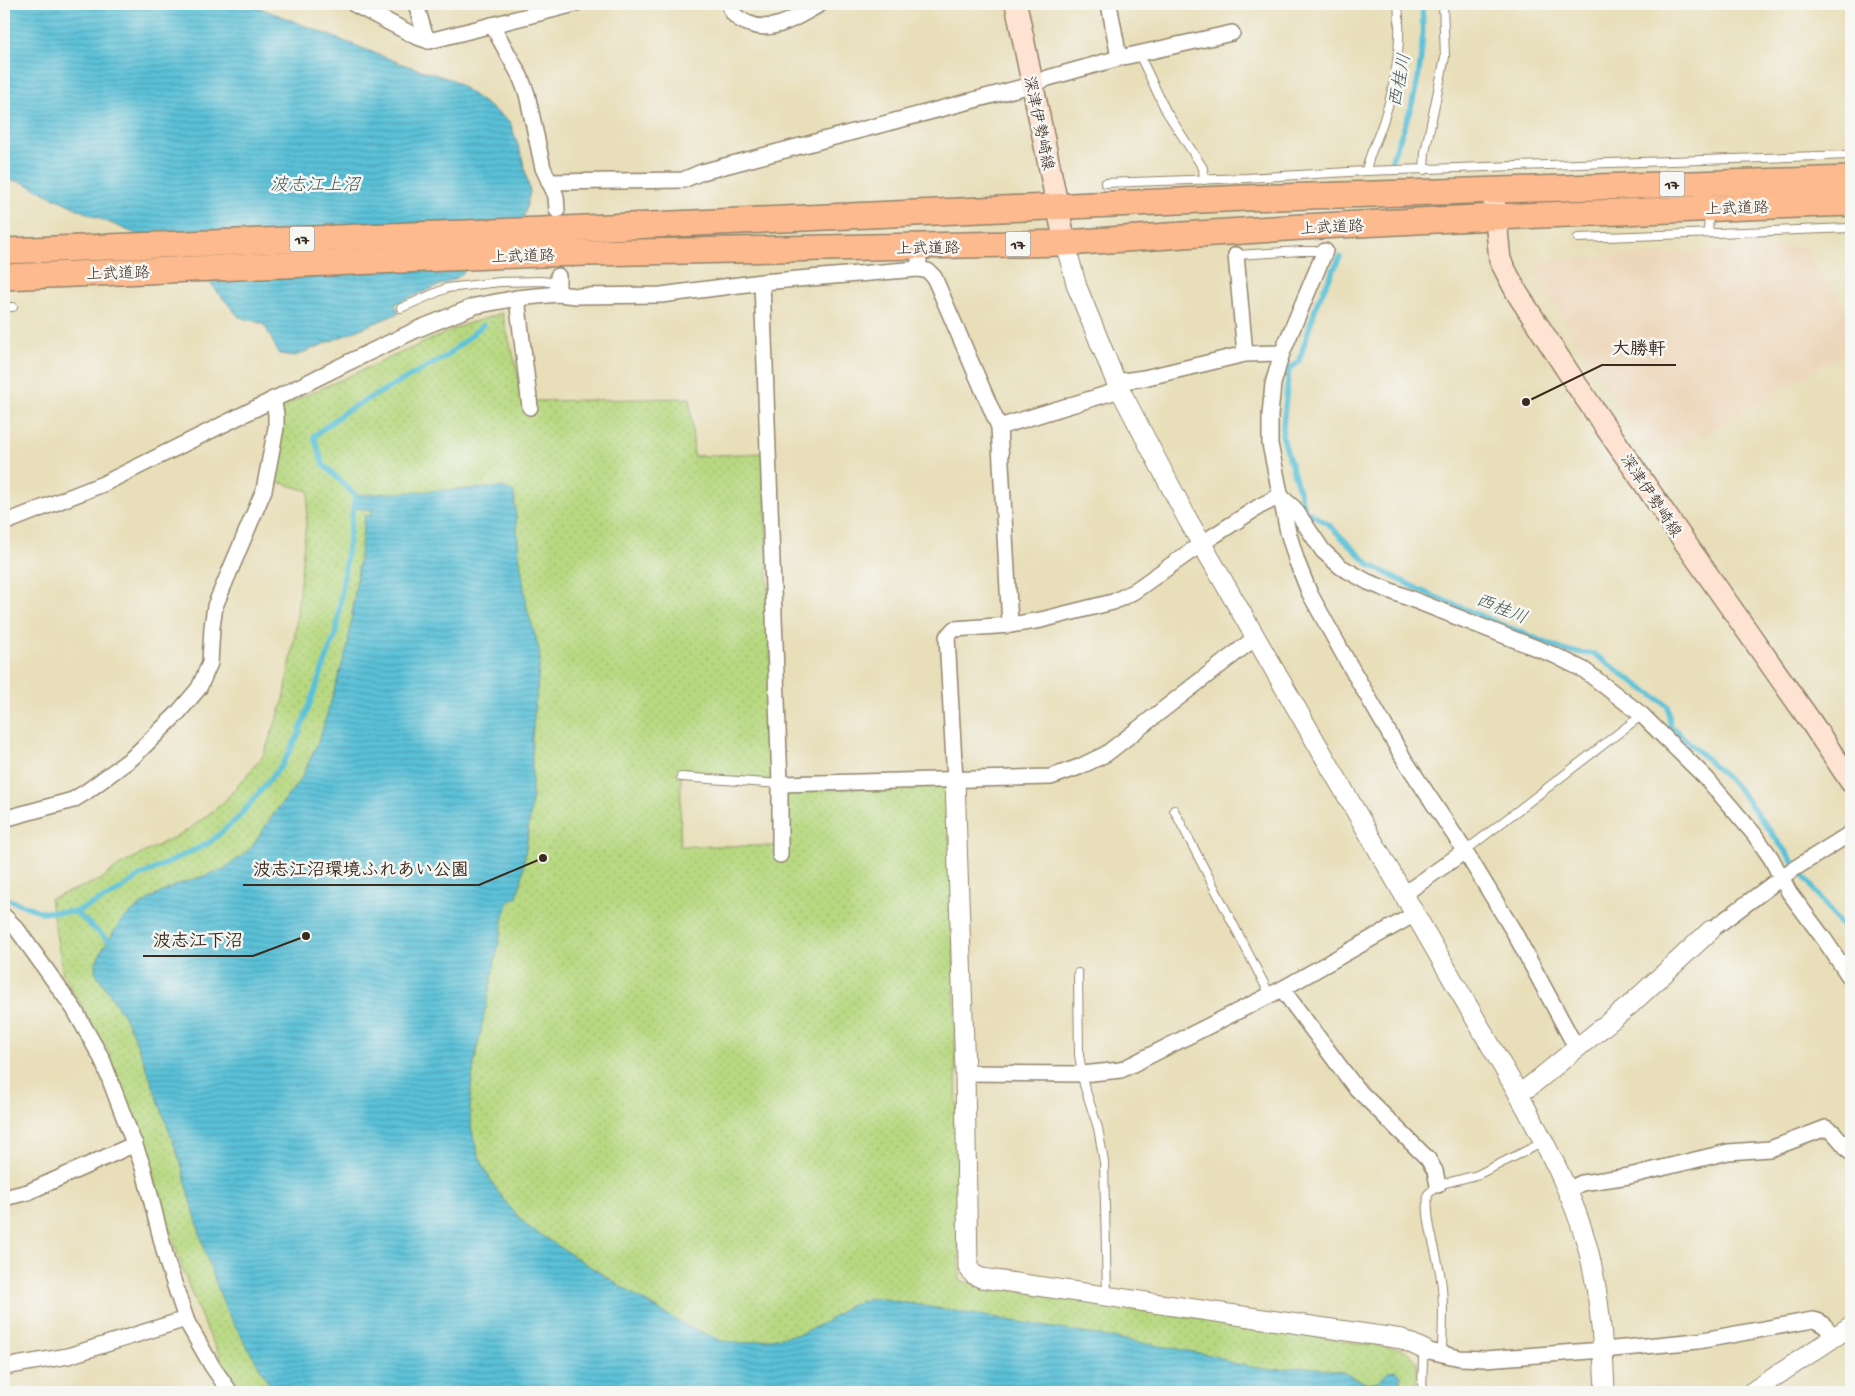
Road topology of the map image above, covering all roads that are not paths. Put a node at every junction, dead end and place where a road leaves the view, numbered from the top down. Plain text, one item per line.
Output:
1 (354, 4) edge
2 (416, 4) edge
3 (575, 4) edge
4 (730, 4) edge
5 (820, 4) edge
6 (1016, 4) edge
7 (1109, 4) edge
8 (1398, 4) edge
9 (1443, 4) edge
10 (492, 25) junction
11 (1232, 33) dead end
12 (430, 41) junction
13 (1139, 54) junction
14 (1118, 58) junction
15 (1031, 85) junction
16 (1851, 155) edge
17 (1424, 170) junction
18 (1366, 171) junction
19 (1851, 179) edge
20 (1204, 180) junction
21 (549, 182) junction
22 (1105, 183) dead end
23 (1245, 188) junction
24 (1493, 190) junction
25 (1851, 203) edge
26 (1057, 207) junction
27 (1709, 208) junction
28 (557, 210) dead end
29 (1494, 217) junction
30 (1851, 228) edge
31 (1708, 233) junction
32 (1578, 238) dead end
33 (1302, 239) junction
34 (1065, 243) junction
35 (4, 251) edge
36 (1324, 252) joint
37 (1236, 256) joint
38 (919, 258) junction
39 (4, 277) edge
40 (762, 282) junction
41 (558, 285) junction
42 (517, 298) junction
43 (13, 307) dead end
44 (4, 308) edge
45 (402, 308) dead end
46 (1282, 353) junction
47 (1245, 354) junction
48 (1118, 386) junction
49 (272, 399) junction
50 (530, 407) dead end
51 (999, 427) junction
52 (1280, 496) junction
53 (4, 523) edge
54 (1201, 544) junction
55 (1010, 624) junction
56 (1255, 638) junction
57 (1642, 715) junction
58 (681, 777) dead end
59 (955, 780) junction
60 (1851, 782) edge
61 (780, 784) junction
62 (1174, 810) dead end
63 (4, 819) edge
64 (1851, 833) edge
65 (1465, 851) junction
66 (780, 855) dead end
67 (1785, 875) junction
68 (1404, 894) junction
69 (1414, 914) junction
70 (4, 916) edge
71 (1710, 930) joint
72 (1078, 973) dead end
73 (1851, 979) edge
74 (1276, 992) junction
75 (1576, 1049) junction
76 (965, 1072) junction
77 (1082, 1074) junction
78 (1518, 1093) junction
79 (1544, 1142) junction
80 (135, 1144) junction
81 (1851, 1153) edge
82 (1438, 1185) junction
83 (1567, 1190) junction
84 (4, 1198) edge
85 (1107, 1296) junction
86 (186, 1319) junction
87 (1851, 1326) edge
88 (1834, 1338) junction
89 (1603, 1350) junction
90 (1434, 1352) junction
91 (4, 1367) edge
92 (230, 1392) edge
93 (1422, 1392) edge
94 (1605, 1392) edge
95 (1752, 1392) edge

1 - 12 street
2 - 12 street
3 - 10 street
4 - 5 street
6 - 15 main road, 深津伊勢崎線
7 - 14 street
8 - 18 lane
9 - 17 lane
10 - 12 street
10 - 21 street
11 - 13 street
13 - 14 street
13 - 20 lane
14 - 15 street
15 - 21 street
15 - 26 main road, 深津伊勢崎線
16 - 17 lane
17 - 18 lane
18 - 23 lane
19 - 24 highway, 上武道路 / 17
20 - 22 lane
20 - 23 lane
21 - 28 street
23 - 24 highway, 上武道路 / 17
23 - 26 highway, 上武道路 / 17
24 - 29 main road, 深津伊勢崎線
25 - 27 highway, 上武道路 / 17
26 - 34 main road, 深津伊勢崎線
26 - 35 highway, 上武道路 / 17
27 - 29 highway, 上武道路 / 17
27 - 31 lane
29 - 33 highway, 上武道路 / 17
29 - 60 main road, 深津伊勢崎線
30 - 31 lane
31 - 32 lane
33 - 34 highway, 上武道路 / 17
33 - 36 lane
33 - 37 lane
34 - 38 highway, 上武道路 / 17
34 - 48 street
36 - 46 street
37 - 47 street
38 - 39 highway, 上武道路 / 17
38 - 40 street
38 - 51 street
40 - 41 street
40 - 61 street
41 - 42 street
41 - 45 lane
42 - 49 street
42 - 50 street
43 - 44 lane
46 - 47 street
46 - 52 street
47 - 48 street
48 - 51 street
48 - 54 street
49 - 53 street
49 - 63 street
51 - 55 street
52 - 54 street
52 - 57 street
52 - 65 street
54 - 55 street
54 - 56 street
55 - 59 street
56 - 59 street
56 - 68 street
57 - 65 lane
57 - 67 street
58 - 61 lane
59 - 61 street
59 - 76 street
61 - 66 street
62 - 74 lane
64 - 67 street
65 - 68 street
65 - 75 street
67 - 71 street
67 - 73 street
68 - 69 street
69 - 74 street
69 - 78 street
70 - 80 street
71 - 75 street
72 - 77 lane
74 - 77 street
74 - 82 street
75 - 78 street
76 - 77 street
76 - 85 street
77 - 85 lane
78 - 79 street
79 - 82 lane
79 - 83 street
80 - 84 street
80 - 86 street
81 - 83 street
82 - 90 lane
83 - 89 street
85 - 90 street
86 - 91 street
86 - 92 street
87 - 88 street
88 - 89 street
88 - 95 street
89 - 90 street
89 - 94 street
90 - 93 lane

